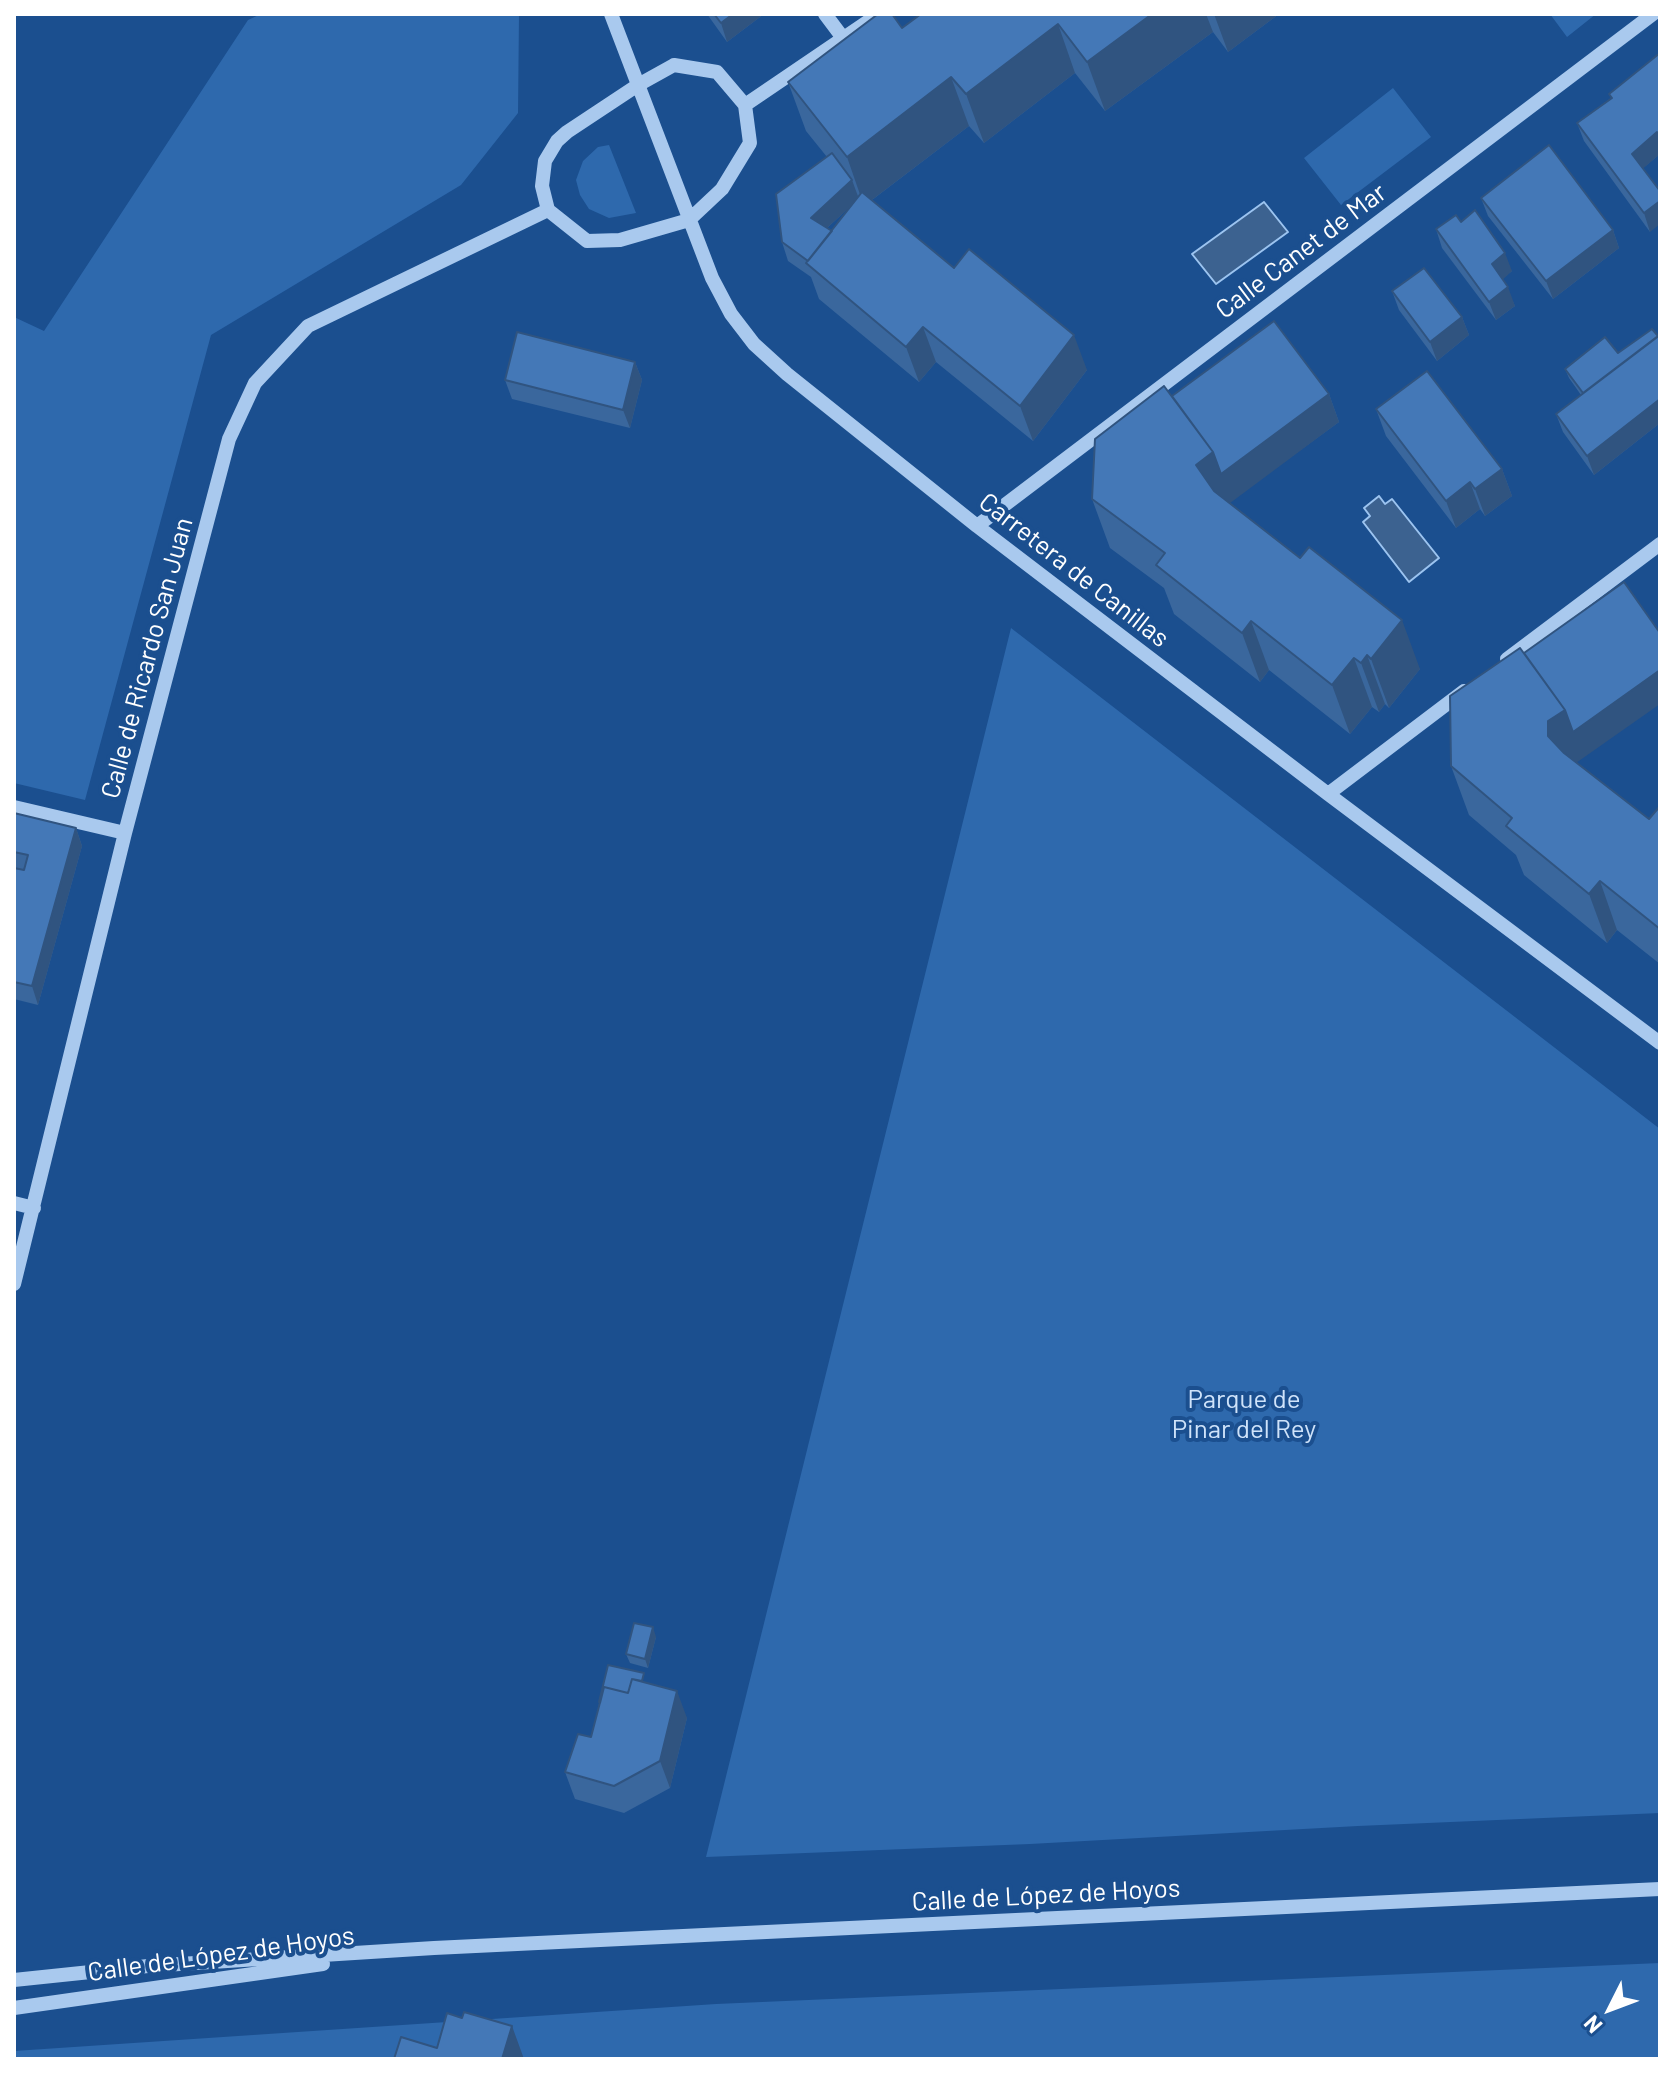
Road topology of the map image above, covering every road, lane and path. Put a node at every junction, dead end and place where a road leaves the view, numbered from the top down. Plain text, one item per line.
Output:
1 (611, 14) edge
2 (825, 14) edge
3 (879, 14) edge
4 (1653, 14) edge
5 (843, 38) junction
6 (638, 85) junction
7 (745, 105) junction
8 (548, 210) junction
9 (689, 220) junction
10 (977, 526) junction
11 (1660, 544) edge
12 (1499, 665) edge
13 (1474, 684) edge
14 (1328, 794) junction
15 (14, 807) edge
16 (125, 833) junction
17 (1660, 1043) edge
18 (14, 1203) edge
19 (34, 1208) junction
20 (14, 1284) edge
21 (1660, 1889) edge
22 (434, 1948) junction
23 (14, 1980) edge
24 (14, 2008) edge

1 - 6 street, Carretera de Canillas
2 - 5 street
3 - 5 street
4 - 10 street, Calle Canet de Mar
5 - 7 street
6 - 7 street
6 - 8 street
6 - 9 street, Carretera de Canillas
7 - 9 street
8 - 9 street
8 - 16 street, Calle de Ricardo San Juan
9 - 10 street, Carretera de Canillas
10 - 14 street, Carretera de Canillas
11 - 12 street
13 - 14 street
14 - 17 street, Carretera de Canillas
15 - 16 street
16 - 19 street, Calle de Ricardo San Juan
18 - 19 street
19 - 20 street, Calle de Ricardo San Juan
21 - 22 street, Calle de López de Hoyos
22 - 23 street, Calle de López de Hoyos
22 - 24 street, Calle de López de Hoyos

